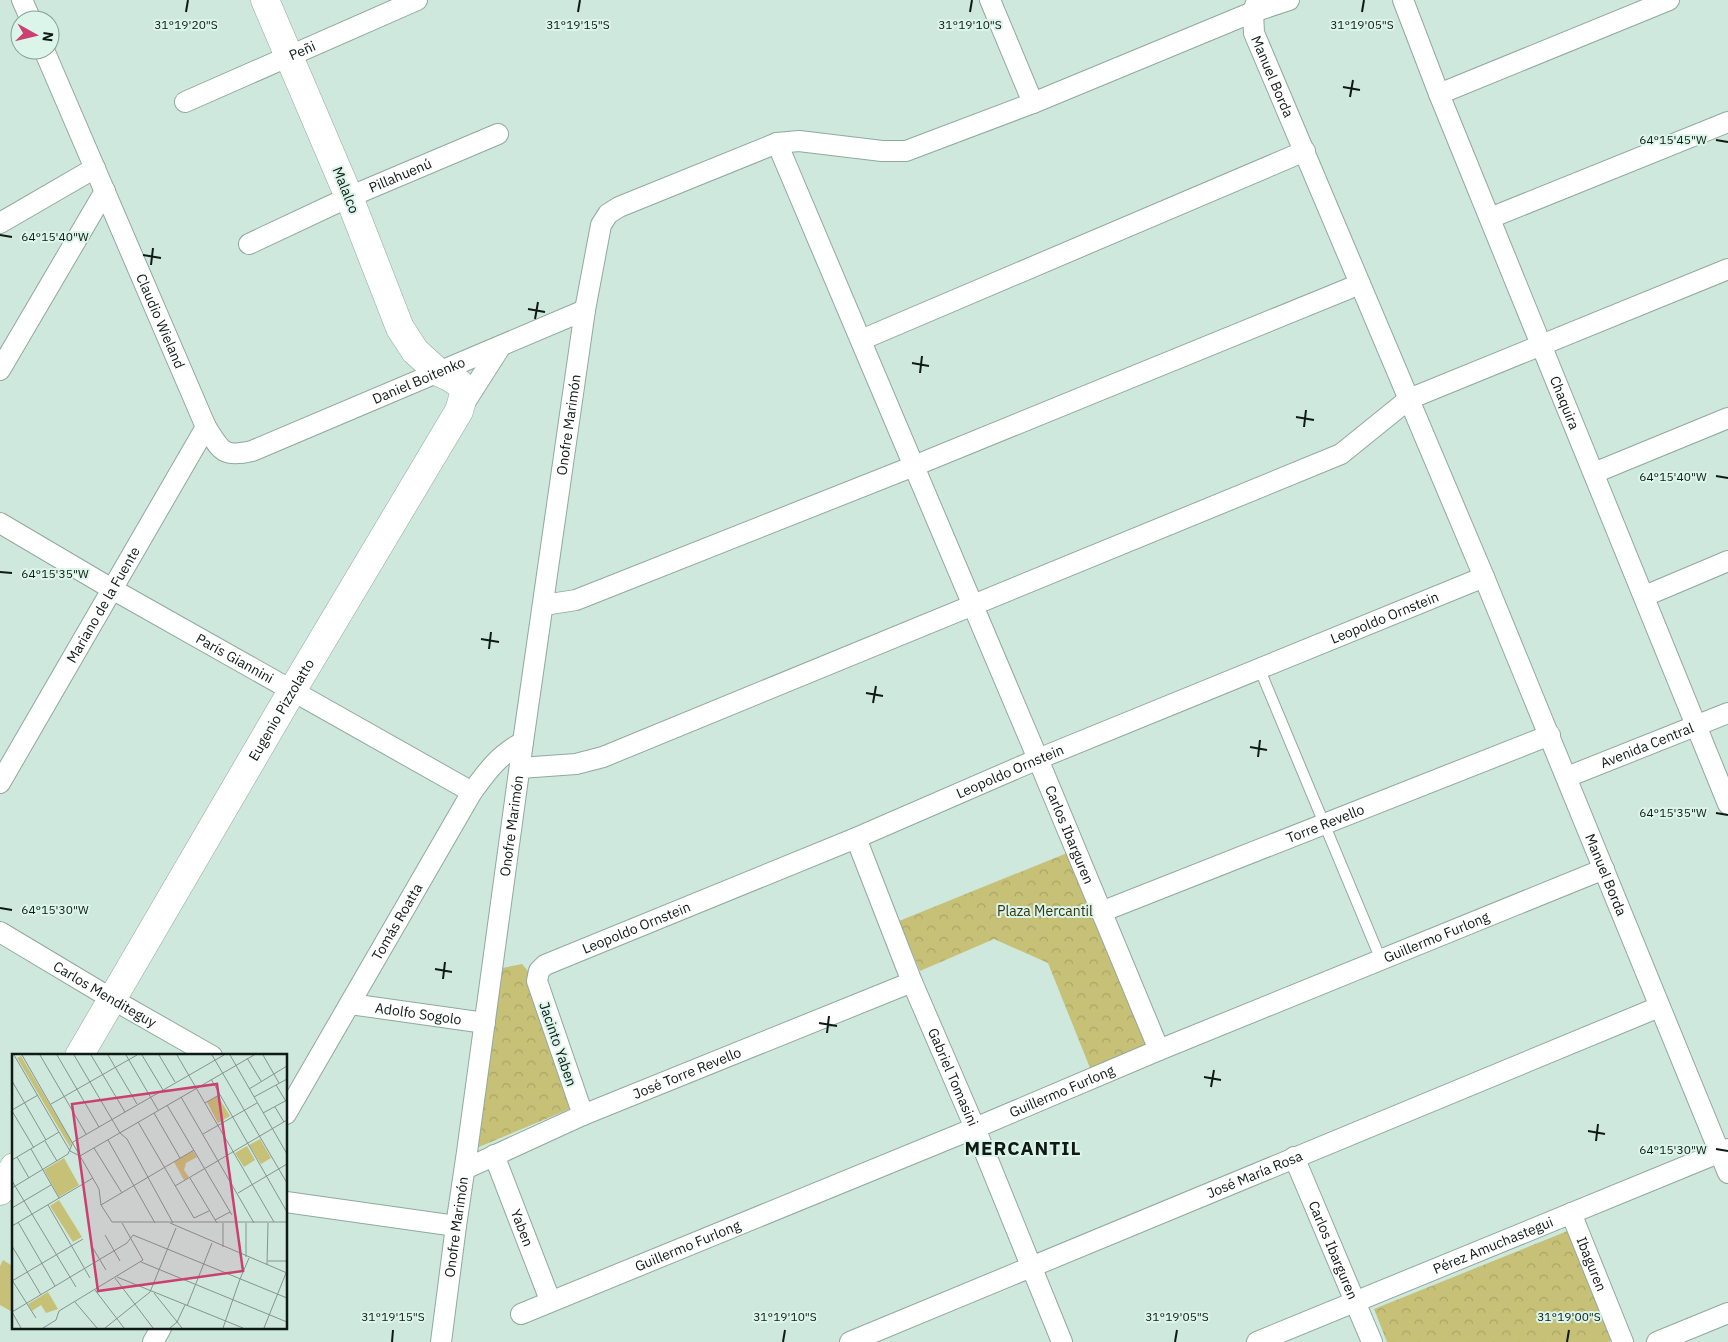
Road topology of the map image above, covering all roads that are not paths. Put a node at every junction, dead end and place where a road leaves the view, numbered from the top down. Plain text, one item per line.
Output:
1 (264, 0) edge
2 (417, 0) edge
3 (990, 0) edge
4 (1289, 0) edge
5 (1402, 0) edge
6 (1669, 0) edge
7 (1255, 6) edge
8 (290, 56) junction
9 (48, 60) edge
10 (1439, 94) junction
11 (185, 102) dead end
12 (1033, 103) junction
13 (1728, 122) edge
14 (498, 134) dead end
15 (777, 143) junction
16 (1305, 151) junction
17 (96, 168) junction
18 (105, 191) junction
19 (349, 197) junction
20 (1490, 218) junction
21 (0, 223) edge
22 (249, 244) dead end
23 (1728, 269) edge
24 (1360, 284) junction
25 (585, 310) junction
26 (861, 340) junction
27 (1541, 345) junction
28 (501, 346) junction
29 (0, 370) edge
30 (438, 372) junction
31 (1409, 399) junction
32 (460, 411) junction
33 (1728, 418) edge
34 (206, 426) junction
35 (252, 451) joint
36 (914, 466) junction
37 (1594, 473) junction
38 (0, 523) edge
39 (1728, 561) edge
40 (1484, 577) junction
41 (112, 589) junction
42 (1645, 596) junction
43 (544, 605) junction
44 (972, 606) junction
45 (1260, 670) junction
46 (292, 691) junction
47 (1728, 713) edge
48 (1696, 726) junction
49 (1550, 735) junction
50 (523, 742) junction
51 (1038, 759) junction
52 (520, 768) junction
53 (1567, 777) junction
54 (0, 783) edge
55 (472, 792) junction
56 (1728, 804) edge
57 (1324, 824) junction
58 (856, 838) junction
59 (1604, 869) junction
60 (1101, 912) junction
61 (0, 932) edge
62 (1381, 960) junction
63 (539, 971) joint
64 (912, 982) junction
65 (112, 999) junction
66 (350, 1004) junction
67 (1659, 1007) junction
68 (485, 1023) junction
69 (1159, 1050) junction
70 (80, 1054) edge
71 (208, 1054) edge
72 (289, 1105) edge
73 (583, 1115) junction
74 (975, 1128) junction
75 (1724, 1151) edge
76 (494, 1155) junction
77 (1294, 1158) junction
78 (464, 1168) junction
79 (12, 1170) edge
80 (1728, 1173) edge
81 (0, 1191) edge
82 (288, 1202) edge
83 (1571, 1213) junction
84 (456, 1226) junction
85 (1033, 1268) junction
86 (550, 1300) junction
87 (1355, 1301) junction
88 (1728, 1313) edge
89 (521, 1314) dead end
90 (160, 1330) edge
91 (153, 1342) edge
92 (441, 1342) edge
93 (850, 1342) edge
94 (1062, 1342) edge
95 (1257, 1342) edge
96 (1372, 1342) edge
97 (1623, 1342) edge
98 (1657, 1342) edge

1 - 8 main road, Malalco
2 - 8 street, Peñi
3 - 12 street
4 - 7 street, Onofre Marimón
5 - 10 street, Chaquira
6 - 10 street
7 - 12 street, Onofre Marimón
7 - 16 street, Manuel Borda
8 - 11 street, Peñi
8 - 19 main road, Malalco
9 - 17 street, Claudio Wieland
10 - 20 street, Chaquira
12 - 15 street, Onofre Marimón
13 - 20 street
14 - 19 street, Pillahuenú
15 - 25 street, Onofre Marimón
15 - 26 street, Carlos Ibarguren
16 - 24 street, Manuel Borda
16 - 26 street
17 - 18 street, Claudio Wieland
17 - 21 street
18 - 29 street
18 - 34 street, Claudio Wieland
19 - 22 street, Pillahuenú
19 - 30 main road, Malalco
20 - 27 street, Chaquira
23 - 27 street
24 - 31 street
24 - 36 street
25 - 28 street, Daniel Boitenko
25 - 43 street, Onofre Marimón
26 - 36 street, Carlos Ibarguren
27 - 31 street
27 - 37 street, Chaquira
28 - 30 street, Daniel Boitenko
28 - 32 street
30 - 32 main road, Eugenio Pizzolatto
30 - 35 street, Daniel Boitenko
31 - 40 street, Manuel Borda
31 - 44 street
32 - 46 main road, Eugenio Pizzolatto
33 - 37 street
34 - 35 street, Claudio Wieland
34 - 41 street, Mariano de la Fuente
36 - 43 street
36 - 44 street, Carlos Ibarguren
37 - 42 street, Chaquira
38 - 41 street, París Giannini
39 - 42 street
40 - 45 street, Leopoldo Ornstein
40 - 49 street, Manuel Borda
41 - 46 street, París Giannini
41 - 54 street, Mariano de la Fuente
42 - 48 street, Chaquira
43 - 50 street, Onofre Marimón
44 - 51 street, Carlos Ibarguren
44 - 52 street
45 - 51 street, Leopoldo Ornstein
45 - 57 lane
46 - 55 street, París Giannini
46 - 65 main road, Eugenio Pizzolatto
47 - 48 street, Avenida Central
48 - 53 street, Avenida Central
48 - 56 street, Chaquira
49 - 53 street, Manuel Borda
49 - 57 street, Torre Revello
50 - 52 street, Onofre Marimón
50 - 55 street, Tomás Roatta
51 - 58 street, Leopoldo Ornstein
51 - 60 street, Carlos Ibarguren
52 - 68 street, Onofre Marimón
53 - 59 street, Manuel Borda
55 - 66 street, Tomás Roatta
57 - 60 street, Torre Revello
57 - 62 lane
58 - 63 street, Leopoldo Ornstein
58 - 64 street, Gabriel Tomasini
59 - 62 street, Guillermo Furlong
59 - 67 street, Manuel Borda
60 - 69 street, Carlos Ibarguren
61 - 65 street, Carlos Menditeguy
62 - 69 street, Guillermo Furlong
63 - 73 street, Jacinto Yaben
64 - 73 street, José Torre Revello
64 - 74 street, Gabriel Tomasini
65 - 70 main road, Eugenio Pizzolatto
65 - 71 street, Carlos Menditeguy
66 - 68 street, Adolfo Sogolo
66 - 72 street, Tomás Roatta
67 - 75 street, Manuel Borda
67 - 77 street, José María Rosa
68 - 78 street, Onofre Marimón
69 - 74 street, Guillermo Furlong
73 - 76 street, José Torre Revello
74 - 85 street, Gabriel Tomasini
74 - 86 street, Guillermo Furlong
75 - 80 street, Manuel Borda
75 - 83 street, Pérez Amuchastegui
76 - 78 street, José Torre Revello
76 - 86 street, Yaben
77 - 85 street, José María Rosa
77 - 87 street, Carlos Ibarguren
78 - 84 street, Onofre Marimón
79 - 81 main road
82 - 84 street
83 - 87 street, Pérez Amuchastegui
83 - 97 street, Ibaguren
84 - 92 street, Onofre Marimón
85 - 93 street, José María Rosa
85 - 94 street, Gabriel Tomasini
86 - 89 street, Guillermo Furlong
87 - 95 street, Pérez Amuchastegui
87 - 96 street, Carlos Ibarguren
88 - 98 street
90 - 91 street

